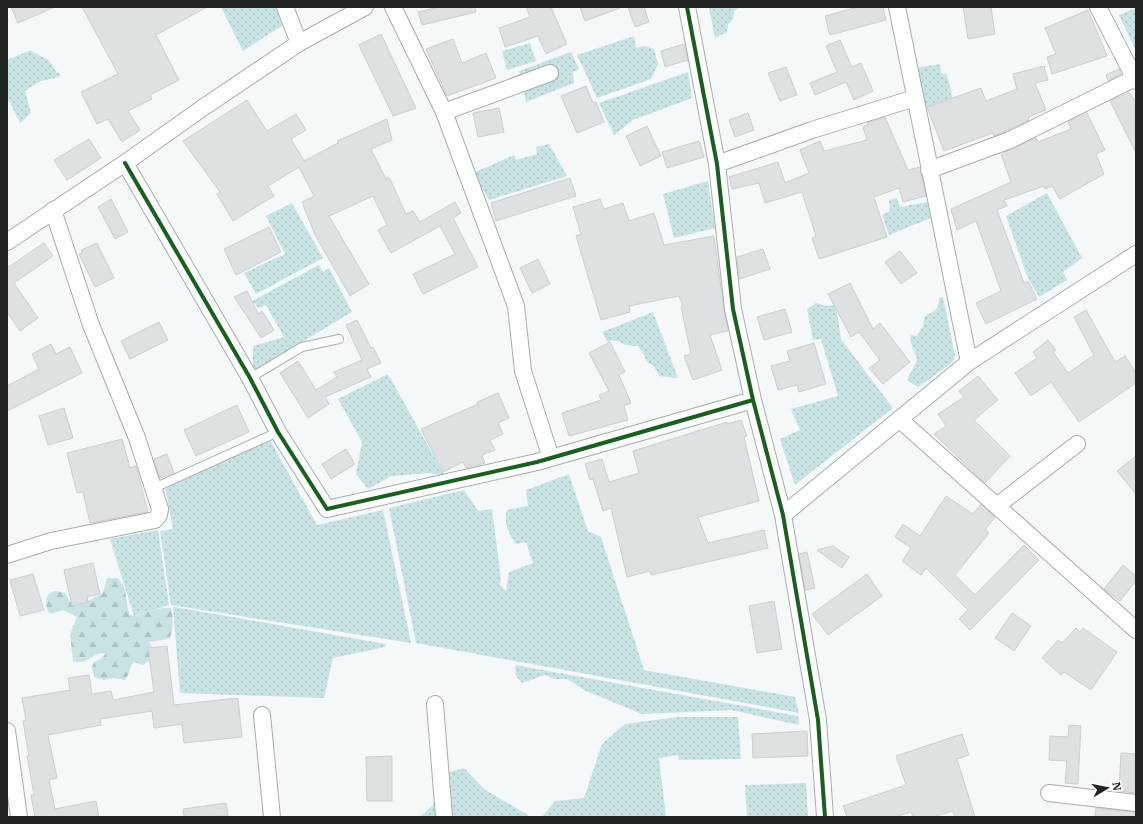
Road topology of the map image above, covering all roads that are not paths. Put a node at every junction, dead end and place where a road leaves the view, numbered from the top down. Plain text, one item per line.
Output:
1 (285, 7) edge
2 (365, 7) edge
3 (393, 7) edge
4 (686, 7) edge
5 (897, 7) edge
6 (1098, 7) edge
7 (299, 43) junction
8 (550, 73) dead end
9 (1135, 80) edge
10 (915, 98) junction
11 (444, 112) junction
12 (125, 163) junction
13 (717, 164) junction
14 (929, 170) junction
15 (53, 210) junction
16 (7, 242) edge
17 (1136, 254) edge
18 (339, 339) dead end
19 (969, 362) junction
20 (250, 378) junction
21 (753, 400) junction
22 (899, 419) junction
23 (278, 432) junction
24 (1077, 444) dead end
25 (551, 458) junction
26 (154, 488) junction
27 (998, 505) junction
28 (783, 515) junction
29 (7, 554) edge
30 (1136, 630) edge
31 (435, 704) dead end
32 (262, 715) dead end
33 (7, 732) edge
34 (1049, 793) dead end
35 (1136, 803) edge
36 (19, 817) edge
37 (272, 817) edge
38 (444, 817) edge
39 (825, 817) edge

1 - 7 street
2 - 7 street
3 - 11 street
4 - 13 street
5 - 10 street
6 - 9 street
7 - 12 street
8 - 11 street
9 - 14 street
10 - 13 street
10 - 14 street
11 - 25 street
12 - 15 street
12 - 20 street
13 - 21 street
14 - 19 street
15 - 16 street
15 - 26 street
17 - 19 street
18 - 20 lane
19 - 22 street
20 - 23 street
21 - 25 street
21 - 28 street
22 - 27 street
22 - 28 street
23 - 25 street
23 - 26 lane
24 - 27 street
26 - 29 street
27 - 30 street
28 - 39 street
31 - 38 street
32 - 37 street
33 - 36 street
34 - 35 street

